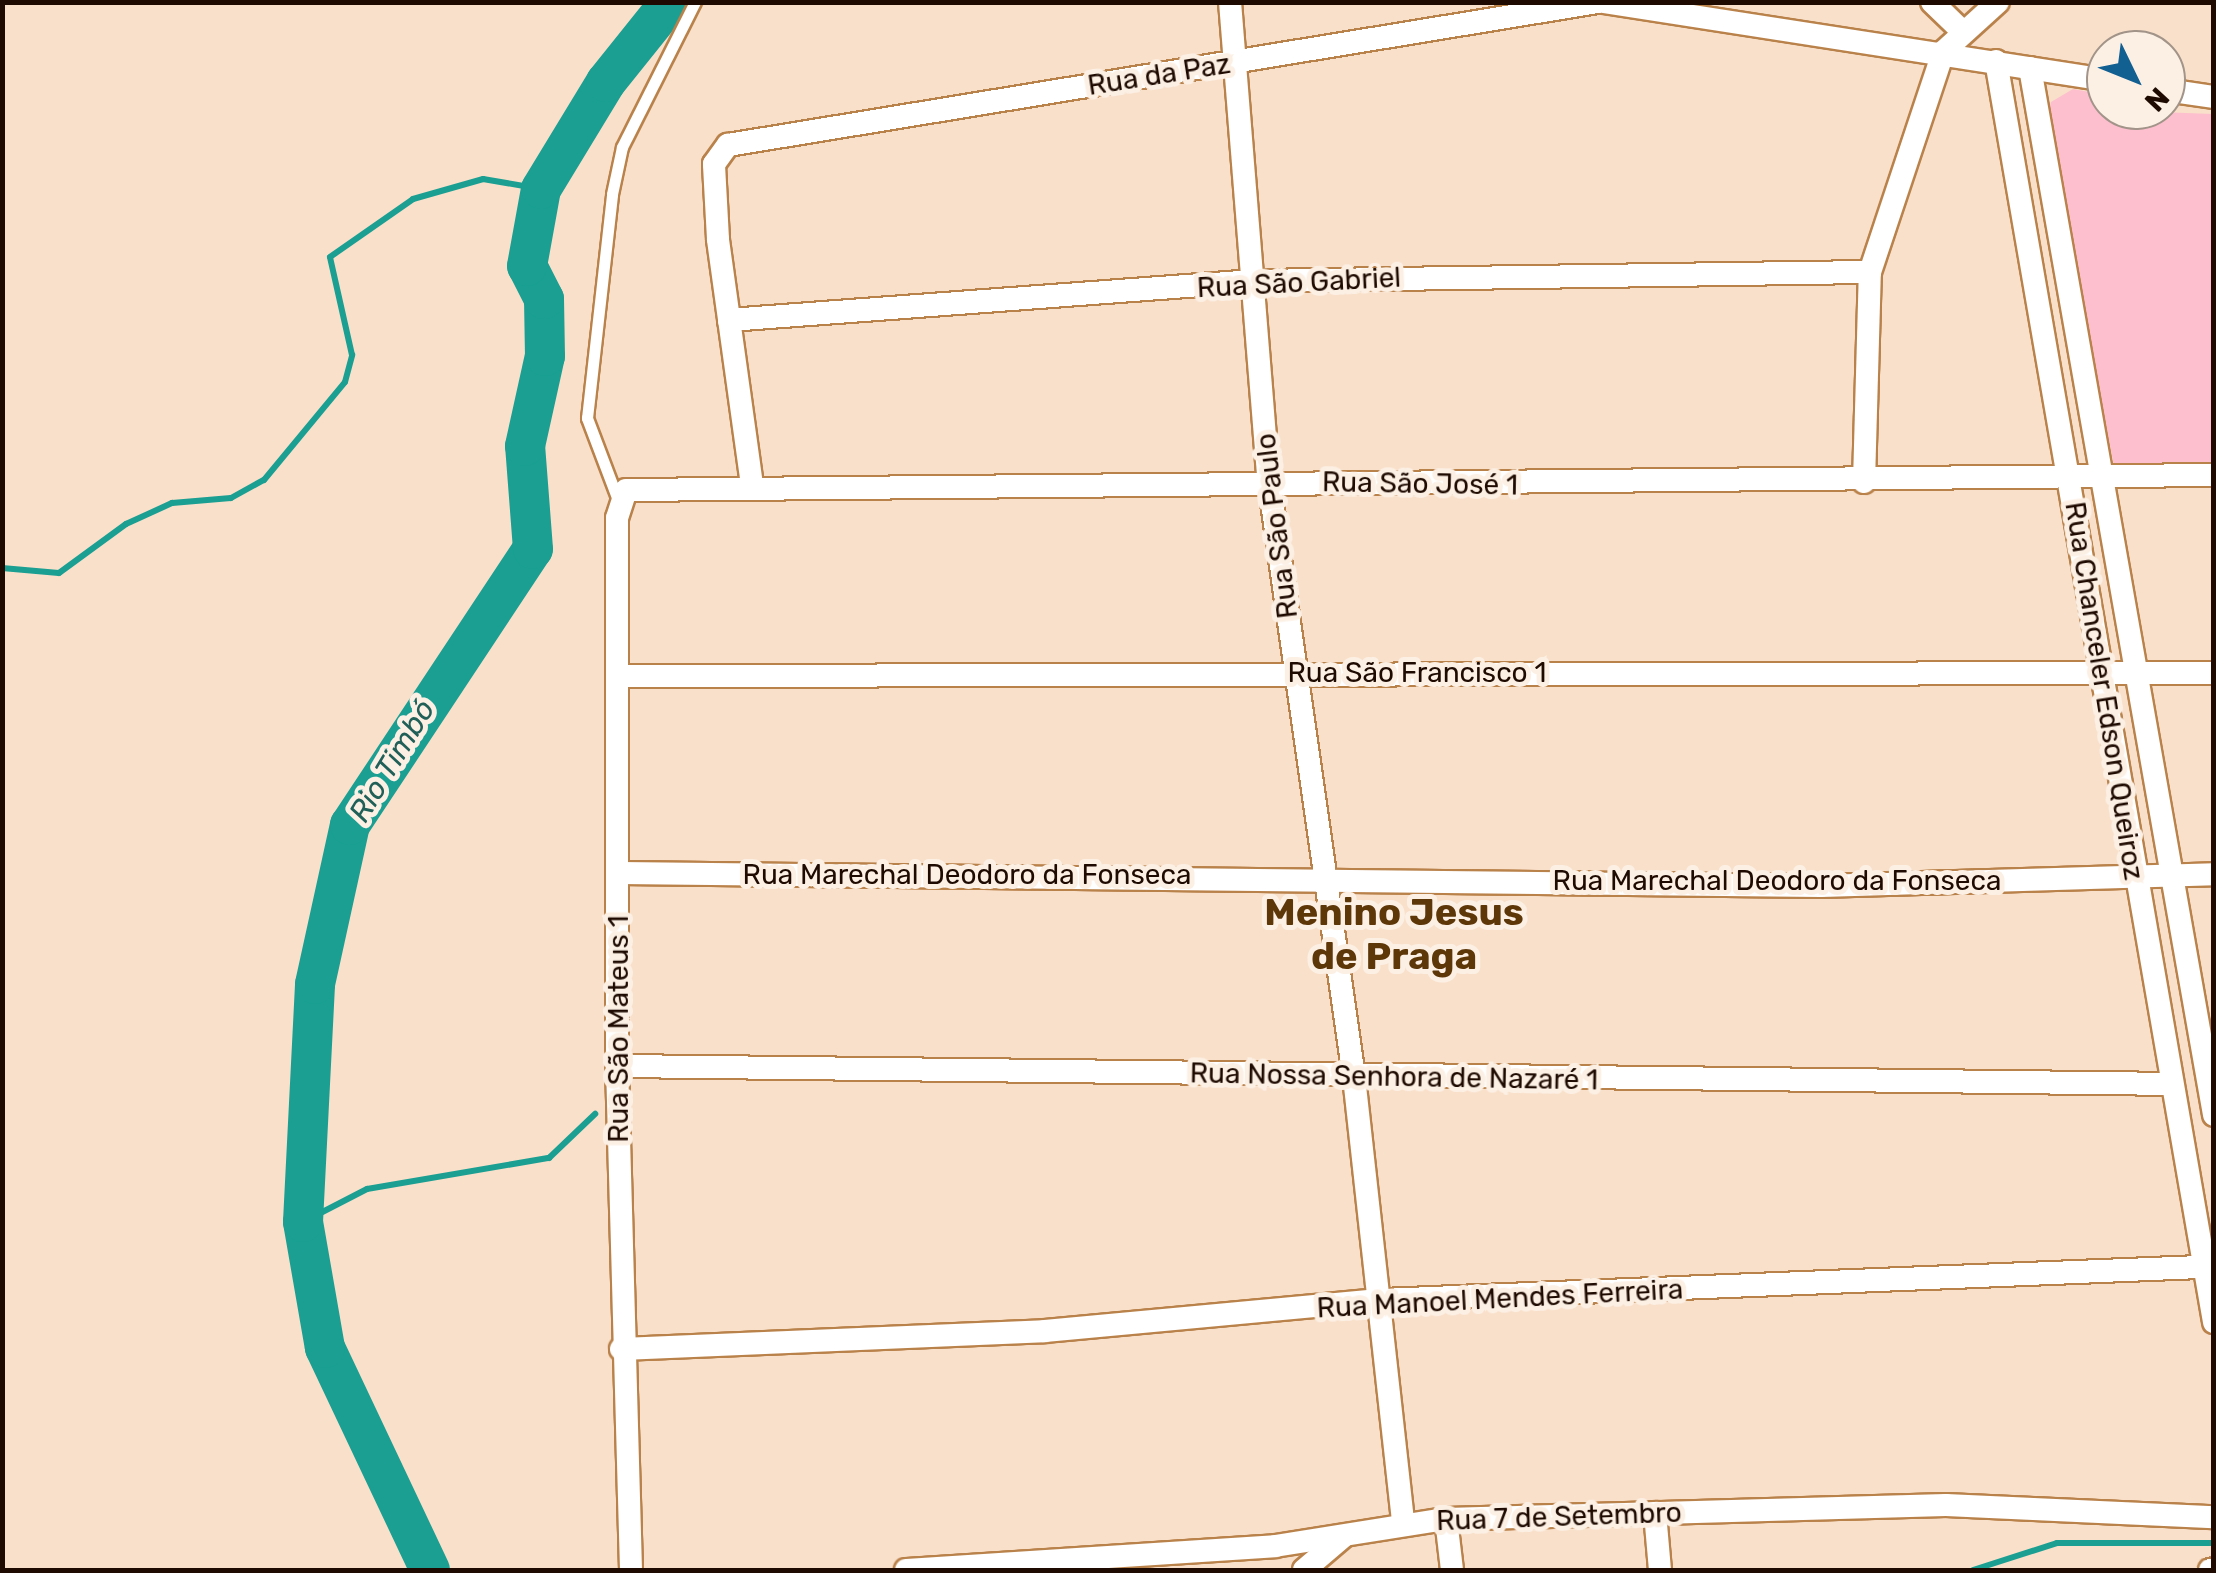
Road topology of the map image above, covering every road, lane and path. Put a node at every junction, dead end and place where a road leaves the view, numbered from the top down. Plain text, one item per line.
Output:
1 (695, 2) edge
2 (1230, 2) edge
3 (1600, 2) edge
4 (1932, 2) edge
5 (1998, 2) edge
6 (1963, 32) junction
7 (1943, 52) junction
8 (1996, 61) junction
9 (1238, 62) junction
10 (2030, 68) junction
11 (2086, 77) edge
12 (2186, 93) edge
13 (2214, 97) edge
14 (1870, 272) junction
15 (1254, 281) junction
16 (728, 320) junction
17 (2214, 476) edge
18 (2098, 480) junction
19 (2069, 481) junction
20 (1269, 482) junction
21 (1864, 482) junction
22 (752, 484) junction
23 (622, 497) junction
24 (2101, 670) junction
25 (2214, 673) edge
26 (1294, 674) junction
27 (2130, 674) junction
28 (620, 676) junction
29 (2170, 872) junction
30 (620, 873) junction
31 (1324, 874) junction
32 (2134, 874) junction
33 (2214, 874) edge
34 (617, 1066) junction
35 (1354, 1077) junction
36 (2210, 1081) edge
37 (2171, 1084) junction
38 (2214, 1115) edge
39 (2200, 1267) junction
40 (1382, 1300) junction
41 (2214, 1322) edge
42 (621, 1349) junction
43 (1655, 1513) junction
44 (2214, 1517) edge
45 (1446, 1519) junction
46 (1403, 1524) junction
47 (1344, 1536) junction
48 (630, 1570) edge
49 (906, 1570) edge
50 (1304, 1570) edge
51 (1452, 1570) edge
52 (1660, 1570) edge

1 - 23 lane
2 - 9 street, Rua São Paulo
3 - 7 street, Rua da Paz
3 - 9 street, Rua da Paz
4 - 6 street
5 - 6 street
6 - 7 street
7 - 8 street, Rua da Paz
7 - 14 street
8 - 10 street, Rua da Paz
8 - 19 street, Rua Chanceler Edson Queiroz
9 - 15 street, Rua São Paulo
9 - 16 street, Rua da Paz
10 - 11 street, Rua da Paz
10 - 18 street, Rua Chanceler Edson Queiroz
12 - 13 street
14 - 15 street, Rua São Gabriel
14 - 21 street
15 - 16 street, Rua São Gabriel
15 - 20 street, Rua São Paulo
16 - 22 street
17 - 18 street, Rua São José 1
18 - 19 street, Rua São José 1
18 - 27 street, Rua Chanceler Edson Queiroz
19 - 21 street, Rua São José 1
19 - 24 street, Rua Chanceler Edson Queiroz
20 - 21 street, Rua São José 1
20 - 22 street, Rua São José 1
20 - 26 street, Rua São Paulo
22 - 23 street, Rua São José 1
23 - 28 street, Rua São Mateus 1
24 - 26 street, Rua São Francisco 1
24 - 27 street, Rua São Francisco 1
24 - 32 street, Rua Chanceler Edson Queiroz
25 - 27 street, Rua São Francisco 1
26 - 28 street, Rua São Francisco 1
26 - 31 street, Rua São Paulo
27 - 29 street, Rua Chanceler Edson Queiroz
28 - 30 street, Rua São Mateus 1
29 - 32 street, Rua Marechal Deodoro da Fonseca
29 - 33 street, Rua Marechal Deodoro da Fonseca
29 - 36 street, Rua Chanceler Edson Queiroz
30 - 31 street, Rua Marechal Deodoro da Fonseca
30 - 34 street, Rua São Mateus 1
31 - 32 street, Rua Marechal Deodoro da Fonseca
31 - 35 street, Rua São Paulo
32 - 37 street, Rua Chanceler Edson Queiroz
34 - 35 street, Rua Nossa Senhora de Nazaré 1
34 - 42 street, Rua São Mateus 1
35 - 37 street, Rua Nossa Senhora de Nazaré 1
35 - 40 street, Rua São Paulo
36 - 38 street, Rua Chanceler Edson Queiroz
37 - 39 street, Rua Chanceler Edson Queiroz
39 - 40 street, Rua Manoel Mendes Ferreira
39 - 41 street, Rua Chanceler Edson Queiroz
40 - 42 street, Rua Manoel Mendes Ferreira
40 - 46 street, Rua São Paulo
42 - 48 street, Rua São Mateus 1
43 - 44 street, Rua 7 de Setembro
43 - 45 street, Rua 7 de Setembro
43 - 52 street
45 - 46 street, Rua 7 de Setembro
45 - 51 street
46 - 47 street, Rua 7 de Setembro
47 - 49 street, Rua 7 de Setembro
47 - 50 street

